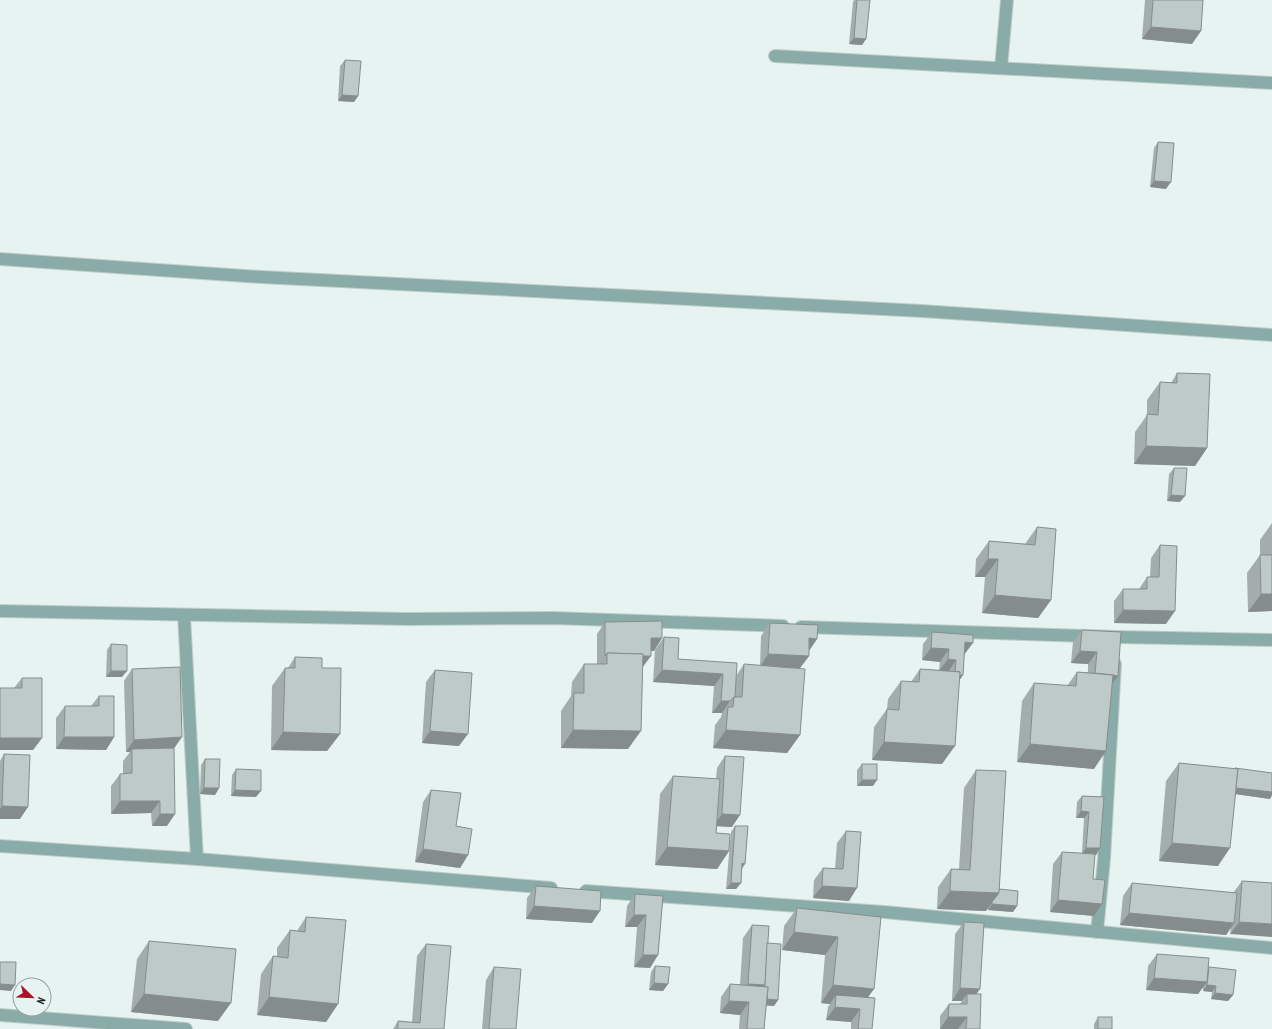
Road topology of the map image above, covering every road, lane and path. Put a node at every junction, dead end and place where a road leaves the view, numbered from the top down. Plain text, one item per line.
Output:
1 (1007, 0) edge
2 (775, 56) dead end
3 (1001, 68) junction
4 (1272, 83) edge
5 (0, 259) edge
6 (1272, 335) edge
7 (0, 611) edge
8 (184, 614) junction
9 (1117, 637) junction
10 (1272, 640) edge
11 (0, 846) edge
12 (197, 859) junction
13 (982, 921) junction
14 (1098, 932) junction
15 (981, 936) edge
16 (1272, 948) edge
17 (0, 1015) edge
18 (186, 1029) edge

1 - 3 street
2 - 3 street
3 - 4 street
5 - 6 street
7 - 8 street
8 - 9 street
8 - 12 street
9 - 10 street
9 - 14 street
11 - 12 street
12 - 13 street
13 - 14 street
13 - 15 street
14 - 16 street
17 - 18 street

